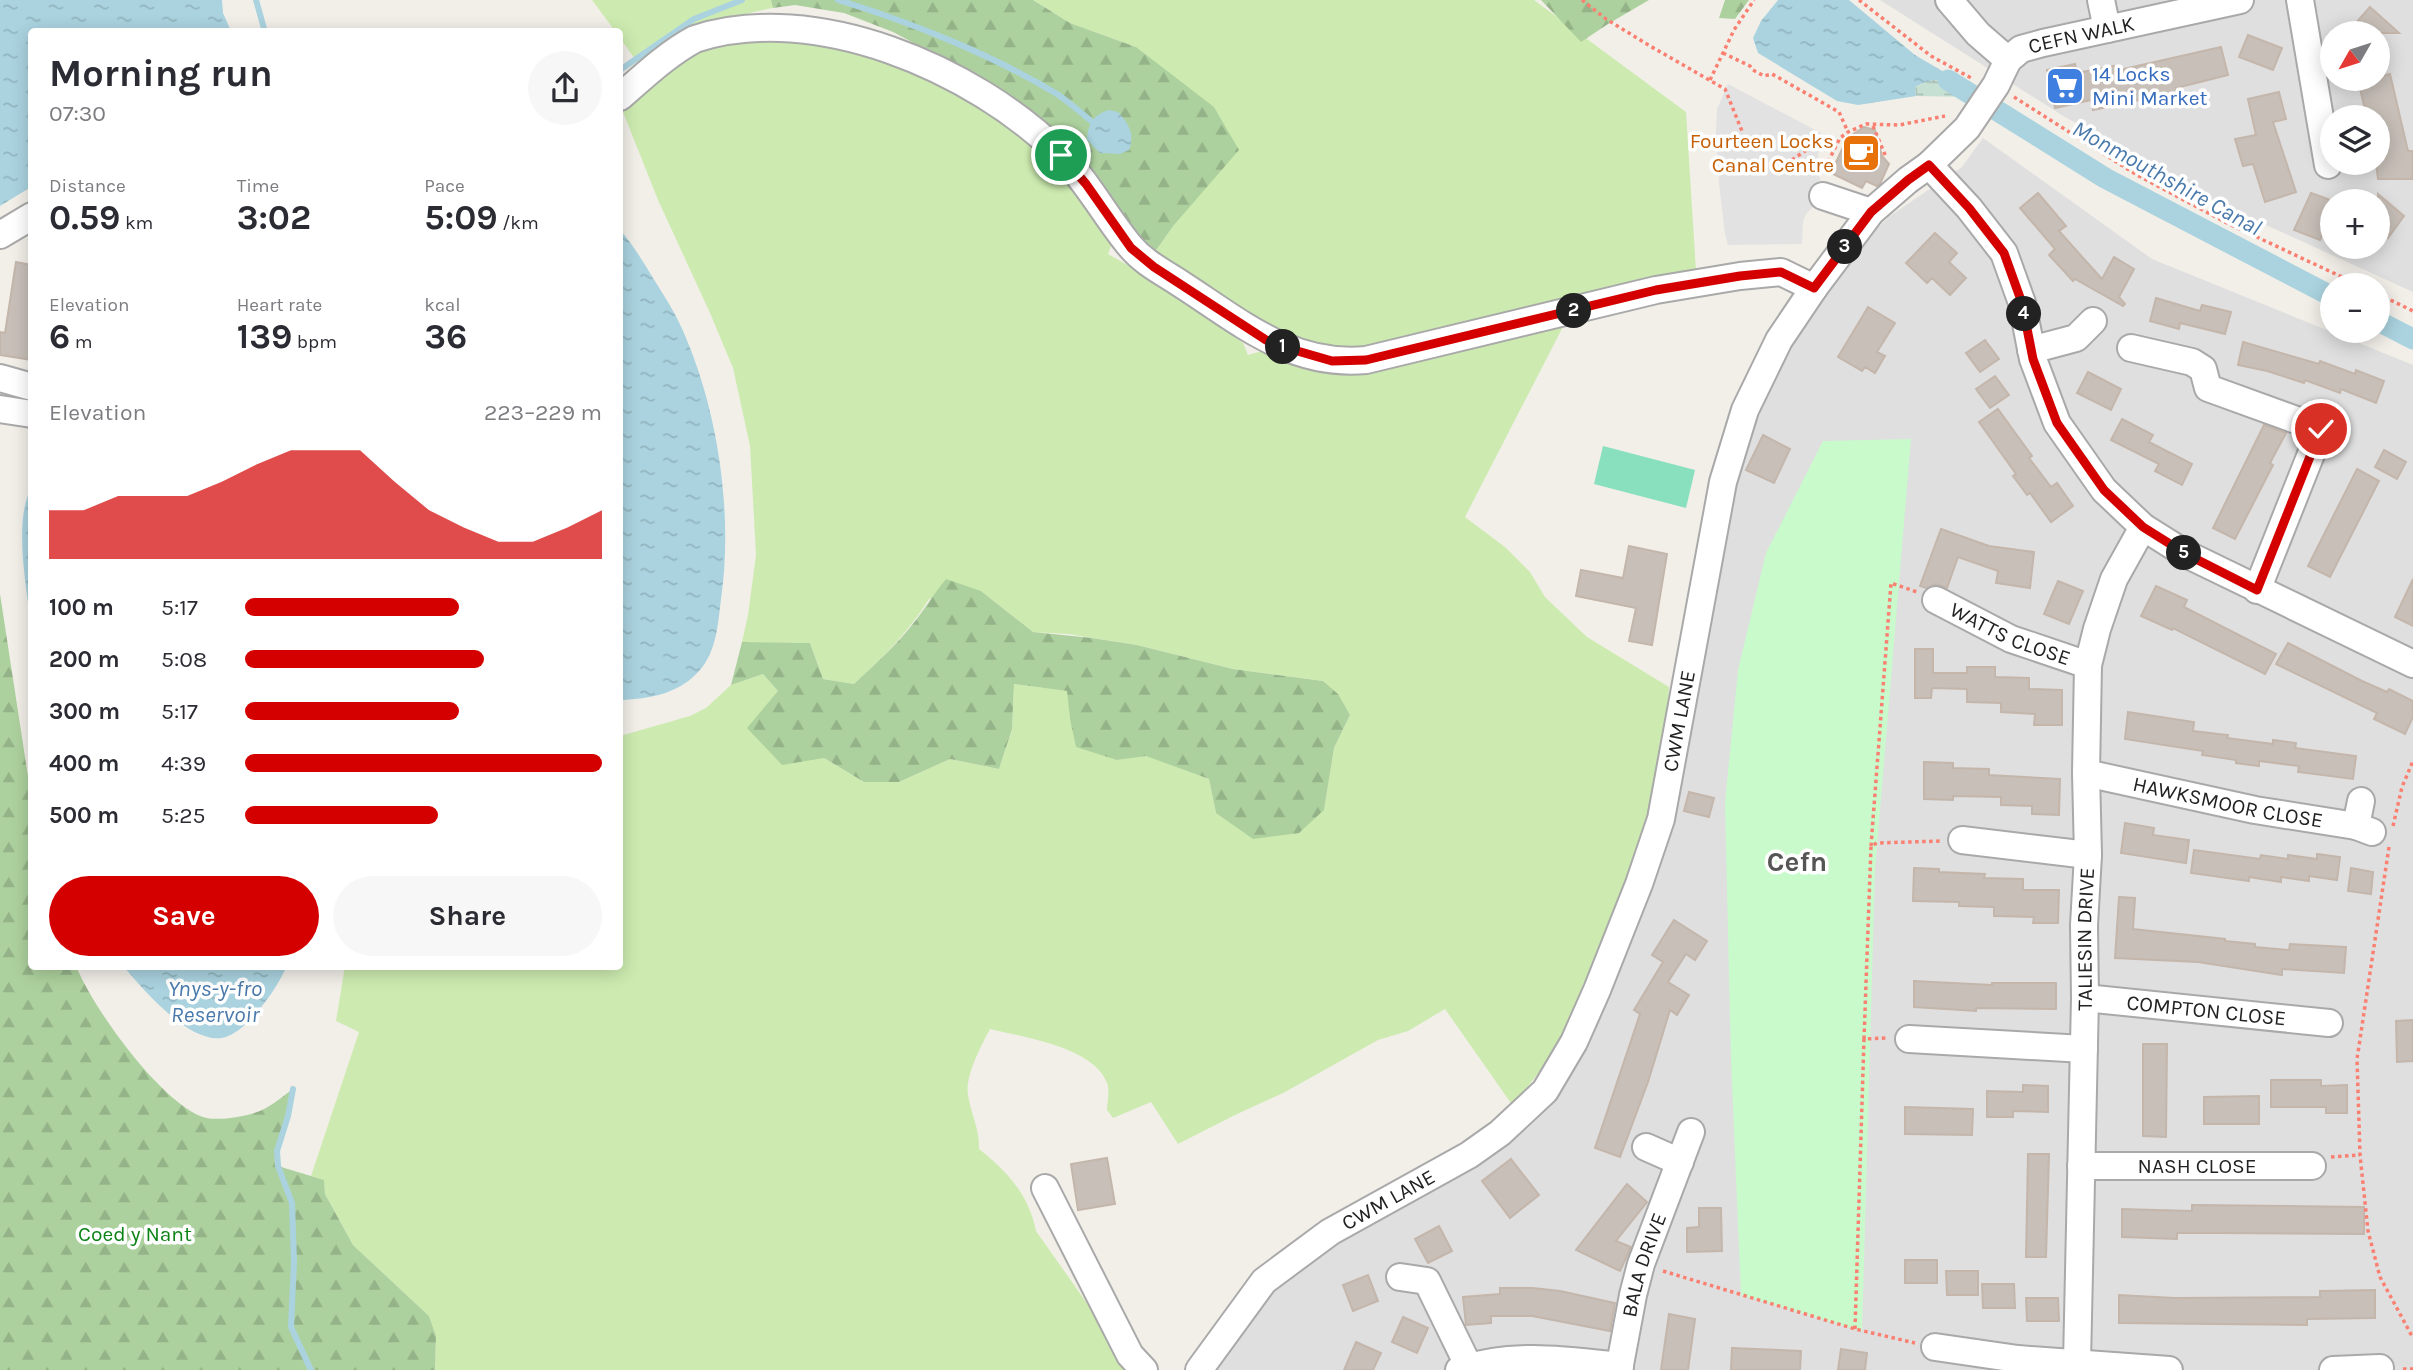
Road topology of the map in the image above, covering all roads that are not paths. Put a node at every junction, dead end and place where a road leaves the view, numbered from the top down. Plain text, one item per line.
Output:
1 (1949, 0) edge
2 (2101, 0) edge
3 (2240, 0) edge
4 (2300, 0) edge
5 (2108, 29) junction
6 (2008, 60) junction
7 (623, 95) edge
8 (2320, 119) edge
9 (1929, 165) junction
10 (1823, 195) dead end
11 (1871, 212) junction
12 (28, 218) edge
13 (0, 235) edge
14 (1111, 245) dead end
15 (1138, 254) junction
16 (1814, 288) junction
17 (2092, 321) dead end
18 (2131, 348) dead end
19 (2031, 350) junction
20 (0, 378) edge
21 (28, 386) edge
22 (0, 409) edge
23 (28, 413) edge
24 (2143, 527) junction
25 (2257, 590) junction
26 (1936, 600) dead end
27 (2413, 664) edge
28 (2088, 665) junction
29 (2085, 773) junction
30 (2374, 827) road end
31 (1962, 840) road end
32 (2088, 855) junction
33 (2085, 998) junction
34 (2329, 1023) dead end
35 (1909, 1039) dead end
36 (2084, 1049) junction
37 (1690, 1132) dead end
38 (1646, 1147) dead end
39 (1680, 1162) junction
40 (2081, 1166) junction
41 (2312, 1166) dead end
42 (1045, 1188) dead end
43 (1400, 1277) dead end
44 (1935, 1348) road end
45 (2077, 1363) junction
46 (1464, 1368) edge
47 (1620, 1368) edge
48 (2380, 1368) edge
49 (1144, 1370) edge
50 (1199, 1370) edge
51 (2169, 1370) edge
52 (2333, 1370) edge

1 - 6 street
2 - 5 street
3 - 5 street, CEFN WALK
4 - 8 street
5 - 6 street, CEFN WALK
6 - 9 street, CWM LANE
7 - 15 street
9 - 11 street, CWM LANE
9 - 19 street
10 - 11 street
11 - 16 street, CWM LANE
12 - 13 street
14 - 15 street
15 - 16 street
16 - 50 street, CWM LANE
17 - 19 street
18 - 25 street
19 - 24 street
20 - 21 street
22 - 23 street
24 - 25 street
24 - 28 street, TALIESIN DRIVE
25 - 27 street
26 - 28 street, WATTS CLOSE
28 - 29 street, TALIESIN DRIVE
29 - 30 street, HAWKSMOOR CLOSE
29 - 32 street, TALIESIN DRIVE
31 - 32 street
32 - 33 street, TALIESIN DRIVE
33 - 34 street, COMPTON CLOSE
33 - 36 street, TALIESIN DRIVE
35 - 36 street
36 - 40 street, TALIESIN DRIVE
37 - 39 street, BALA DRIVE
38 - 39 street
39 - 47 street, BALA DRIVE
40 - 41 street, NASH CLOSE
40 - 45 street, TALIESIN DRIVE
42 - 49 street
43 - 46 street
44 - 45 street
45 - 51 street
46 - 47 street
48 - 52 street

